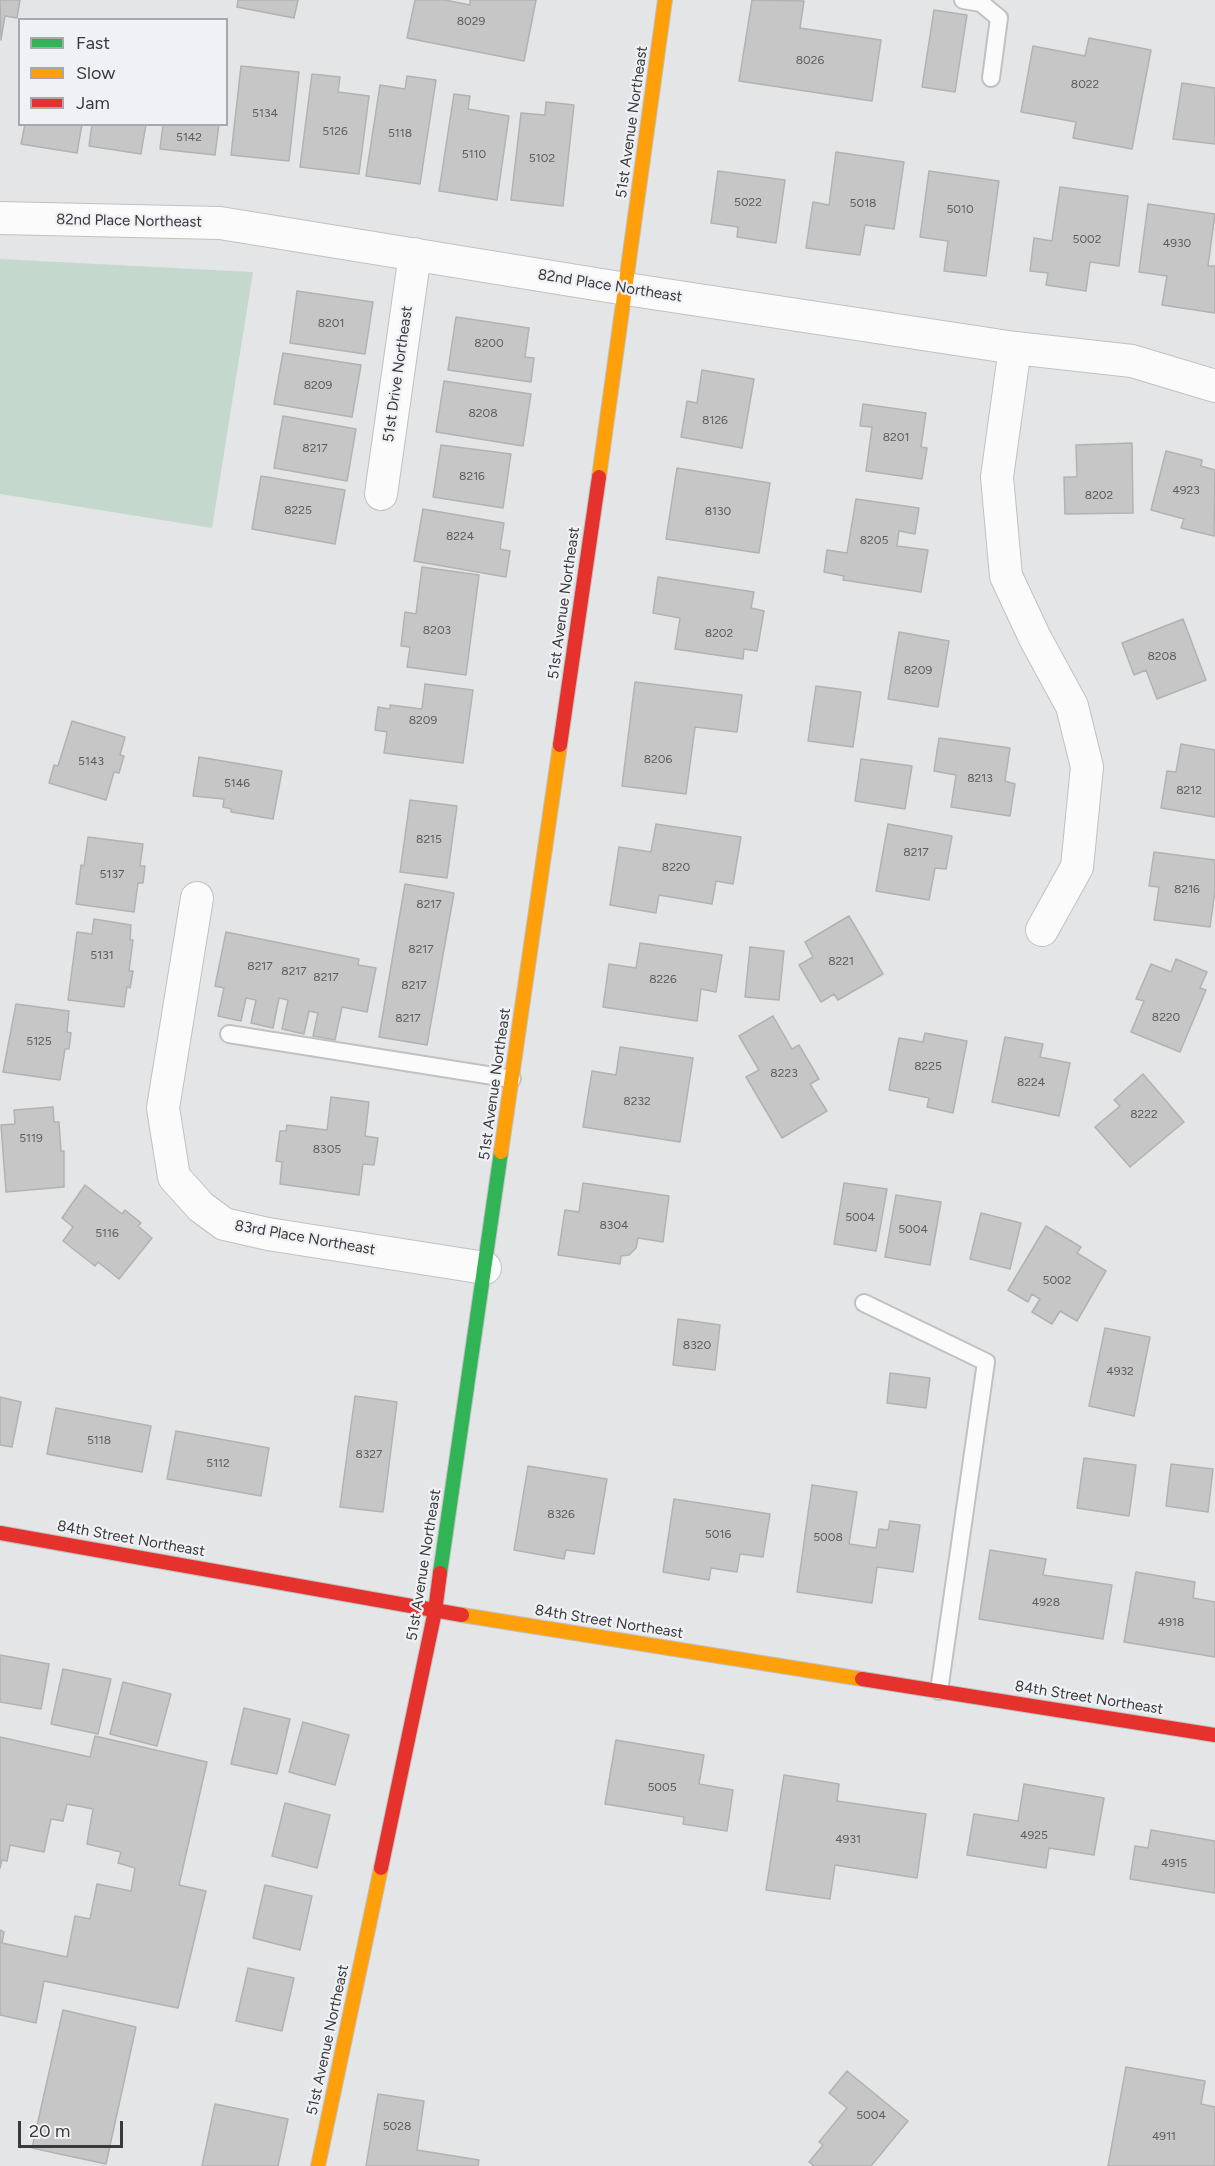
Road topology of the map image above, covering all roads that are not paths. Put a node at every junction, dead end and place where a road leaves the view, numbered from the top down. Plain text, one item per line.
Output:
1 (665, 0) edge
2 (963, 0) edge
3 (991, 78) dead end
4 (0, 218) edge
5 (414, 254) junction
6 (626, 289) junction
7 (1015, 348) junction
8 (1215, 387) edge
9 (381, 494) dead end
10 (197, 898) dead end
11 (1042, 930) dead end
12 (230, 1034) dead end
13 (512, 1079) junction
14 (485, 1268) junction
15 (864, 1303) dead end
16 (0, 1533) edge
17 (435, 1611) junction
18 (939, 1691) junction
19 (1215, 1735) edge
20 (318, 2166) edge

1 - 6 street, 51st Avenue Northeast
2 - 3 lane
4 - 5 street, 82nd Place Northeast
5 - 6 street, 82nd Place Northeast
5 - 9 street, 51st Drive Northeast
6 - 7 street, 82nd Place Northeast
6 - 13 street, 51st Avenue Northeast
7 - 8 street, 82nd Place Northeast
7 - 11 street
10 - 14 street, 83rd Place Northeast
12 - 13 lane
13 - 14 street, 51st Avenue Northeast
14 - 17 street, 51st Avenue Northeast
15 - 18 lane
16 - 17 street, 84th Street Northeast
17 - 18 street, 84th Street Northeast
17 - 20 street, 51st Avenue Northeast
18 - 19 street, 84th Street Northeast

